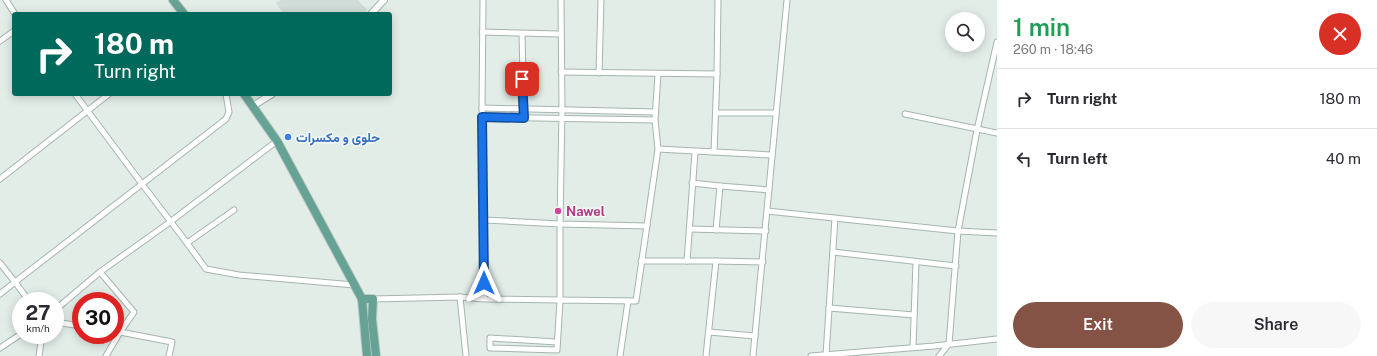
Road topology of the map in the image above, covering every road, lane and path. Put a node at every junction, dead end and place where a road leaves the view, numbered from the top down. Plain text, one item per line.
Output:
1 (6, 0) edge
2 (173, 0) edge
3 (384, 0) edge
4 (483, 0) edge
5 (561, 0) edge
6 (601, 0) edge
7 (718, 0) edge
8 (787, 0) edge
9 (14, 12) edge
10 (182, 12) edge
11 (373, 12) edge
12 (12, 32) edge
13 (482, 32) junction
14 (522, 34) junction
15 (560, 34) junction
16 (0, 41) edge
17 (997, 42) edge
18 (561, 72) junction
19 (599, 73) junction
20 (658, 74) junction
21 (717, 74) junction
22 (78, 96) edge
23 (106, 96) edge
24 (226, 96) edge
25 (246, 96) edge
26 (269, 96) edge
27 (253, 106) junction
28 (482, 108) junction
29 (523, 109) junction
30 (88, 110) junction
31 (562, 110) junction
32 (656, 112) junction
33 (716, 113) junction
34 (776, 113) junction
35 (905, 114) dead end
36 (482, 117) junction
37 (524, 118) junction
38 (562, 119) junction
39 (654, 120) junction
40 (977, 130) junction
41 (997, 133) edge
42 (277, 141) junction
43 (658, 149) junction
44 (695, 152) junction
45 (714, 152) junction
46 (772, 155) junction
47 (0, 179) edge
48 (692, 183) junction
49 (142, 184) junction
50 (720, 186) junction
51 (769, 190) junction
52 (234, 210) dead end
53 (767, 211) junction
54 (835, 218) junction
55 (484, 220) junction
56 (170, 222) junction
57 (560, 224) junction
58 (647, 226) junction
59 (690, 229) junction
60 (716, 230) junction
61 (766, 231) junction
62 (958, 231) junction
63 (997, 233) edge
64 (187, 243) junction
65 (833, 252) junction
66 (641, 261) junction
67 (687, 261) junction
68 (716, 261) junction
69 (763, 262) junction
70 (916, 262) junction
71 (0, 263) edge
72 (956, 266) junction
73 (100, 272) junction
74 (15, 282) junction
75 (354, 285) junction
76 (22, 292) edge
77 (117, 292) edge
78 (0, 294) edge
79 (460, 296) junction
80 (484, 298) junction
81 (362, 299) junction
82 (124, 300) edge
83 (373, 300) junction
84 (560, 300) junction
85 (628, 301) junction
86 (64, 302) edge
87 (829, 308) junction
88 (914, 315) junction
89 (124, 324) edge
90 (709, 332) junction
91 (124, 333) edge
92 (755, 336) junction
93 (997, 339) edge
94 (12, 340) edge
95 (557, 342) junction
96 (41, 344) edge
97 (112, 344) edge
98 (949, 344) junction
99 (913, 347) junction
100 (0, 348) edge
101 (557, 353) edge
102 (826, 354) junction
103 (834, 355) edge
104 (39, 356) edge
105 (106, 356) edge
106 (169, 356) edge
107 (367, 356) edge
108 (376, 356) edge
109 (466, 356) edge
110 (620, 356) edge
111 (706, 356) edge
112 (753, 356) edge
113 (811, 356) edge
114 (940, 356) edge

1 - 9 street
2 - 10 main road
3 - 11 street
4 - 13 street
5 - 15 street
6 - 19 street
7 - 21 street
8 - 34 street
12 - 16 street
13 - 14 street
13 - 28 street
14 - 15 street
14 - 29 street
15 - 18 street
17 - 40 street
18 - 19 street
18 - 31 street
19 - 20 street
20 - 21 street
20 - 32 street
21 - 33 street
22 - 30 street
23 - 30 street
24 - 49 street
25 - 27 main road
26 - 27 street
27 - 42 main road
28 - 29 street
28 - 36 street
29 - 31 street
29 - 37 street
30 - 47 street
30 - 49 street
31 - 32 street
31 - 38 street
32 - 39 street
33 - 34 street
33 - 45 street
34 - 46 street
35 - 40 street
36 - 37 street
36 - 55 street
37 - 38 street
38 - 39 street
38 - 57 street
39 - 43 street
40 - 41 street
40 - 62 street
42 - 56 street
42 - 75 main road
43 - 44 street
43 - 58 street
44 - 45 street
44 - 48 street
45 - 46 street
46 - 51 street
48 - 50 street
48 - 59 street
49 - 56 street
49 - 74 street
50 - 51 street
50 - 60 street
51 - 53 street
52 - 64 street
53 - 54 street
53 - 61 street
54 - 62 street
54 - 65 street
55 - 57 street
55 - 80 street
56 - 64 street
56 - 73 street
57 - 58 street
57 - 84 street
58 - 66 street
59 - 60 street
59 - 67 street
60 - 61 street
61 - 69 street
62 - 63 street
62 - 72 street
64 - 75 street
65 - 70 street
65 - 87 street
66 - 67 street
66 - 85 street
67 - 68 street
68 - 69 street
68 - 90 street
69 - 92 street
70 - 72 street
70 - 88 street
71 - 74 street
72 - 98 street
73 - 77 street
73 - 86 street
74 - 76 street
74 - 78 street
75 - 81 main road
79 - 80 street
79 - 83 street
79 - 109 street
80 - 84 street
81 - 83 main road
81 - 107 main road
82 - 89 street
83 - 108 main road
84 - 85 street
84 - 95 street
85 - 110 street
87 - 88 street
87 - 102 street
88 - 99 street
90 - 92 street
90 - 111 street
91 - 106 street
92 - 112 street
93 - 98 street
94 - 100 street
95 - 101 street
95 - 101 street
96 - 104 street
97 - 105 street
98 - 99 street
98 - 114 street
99 - 103 street
102 - 103 street
102 - 113 street

